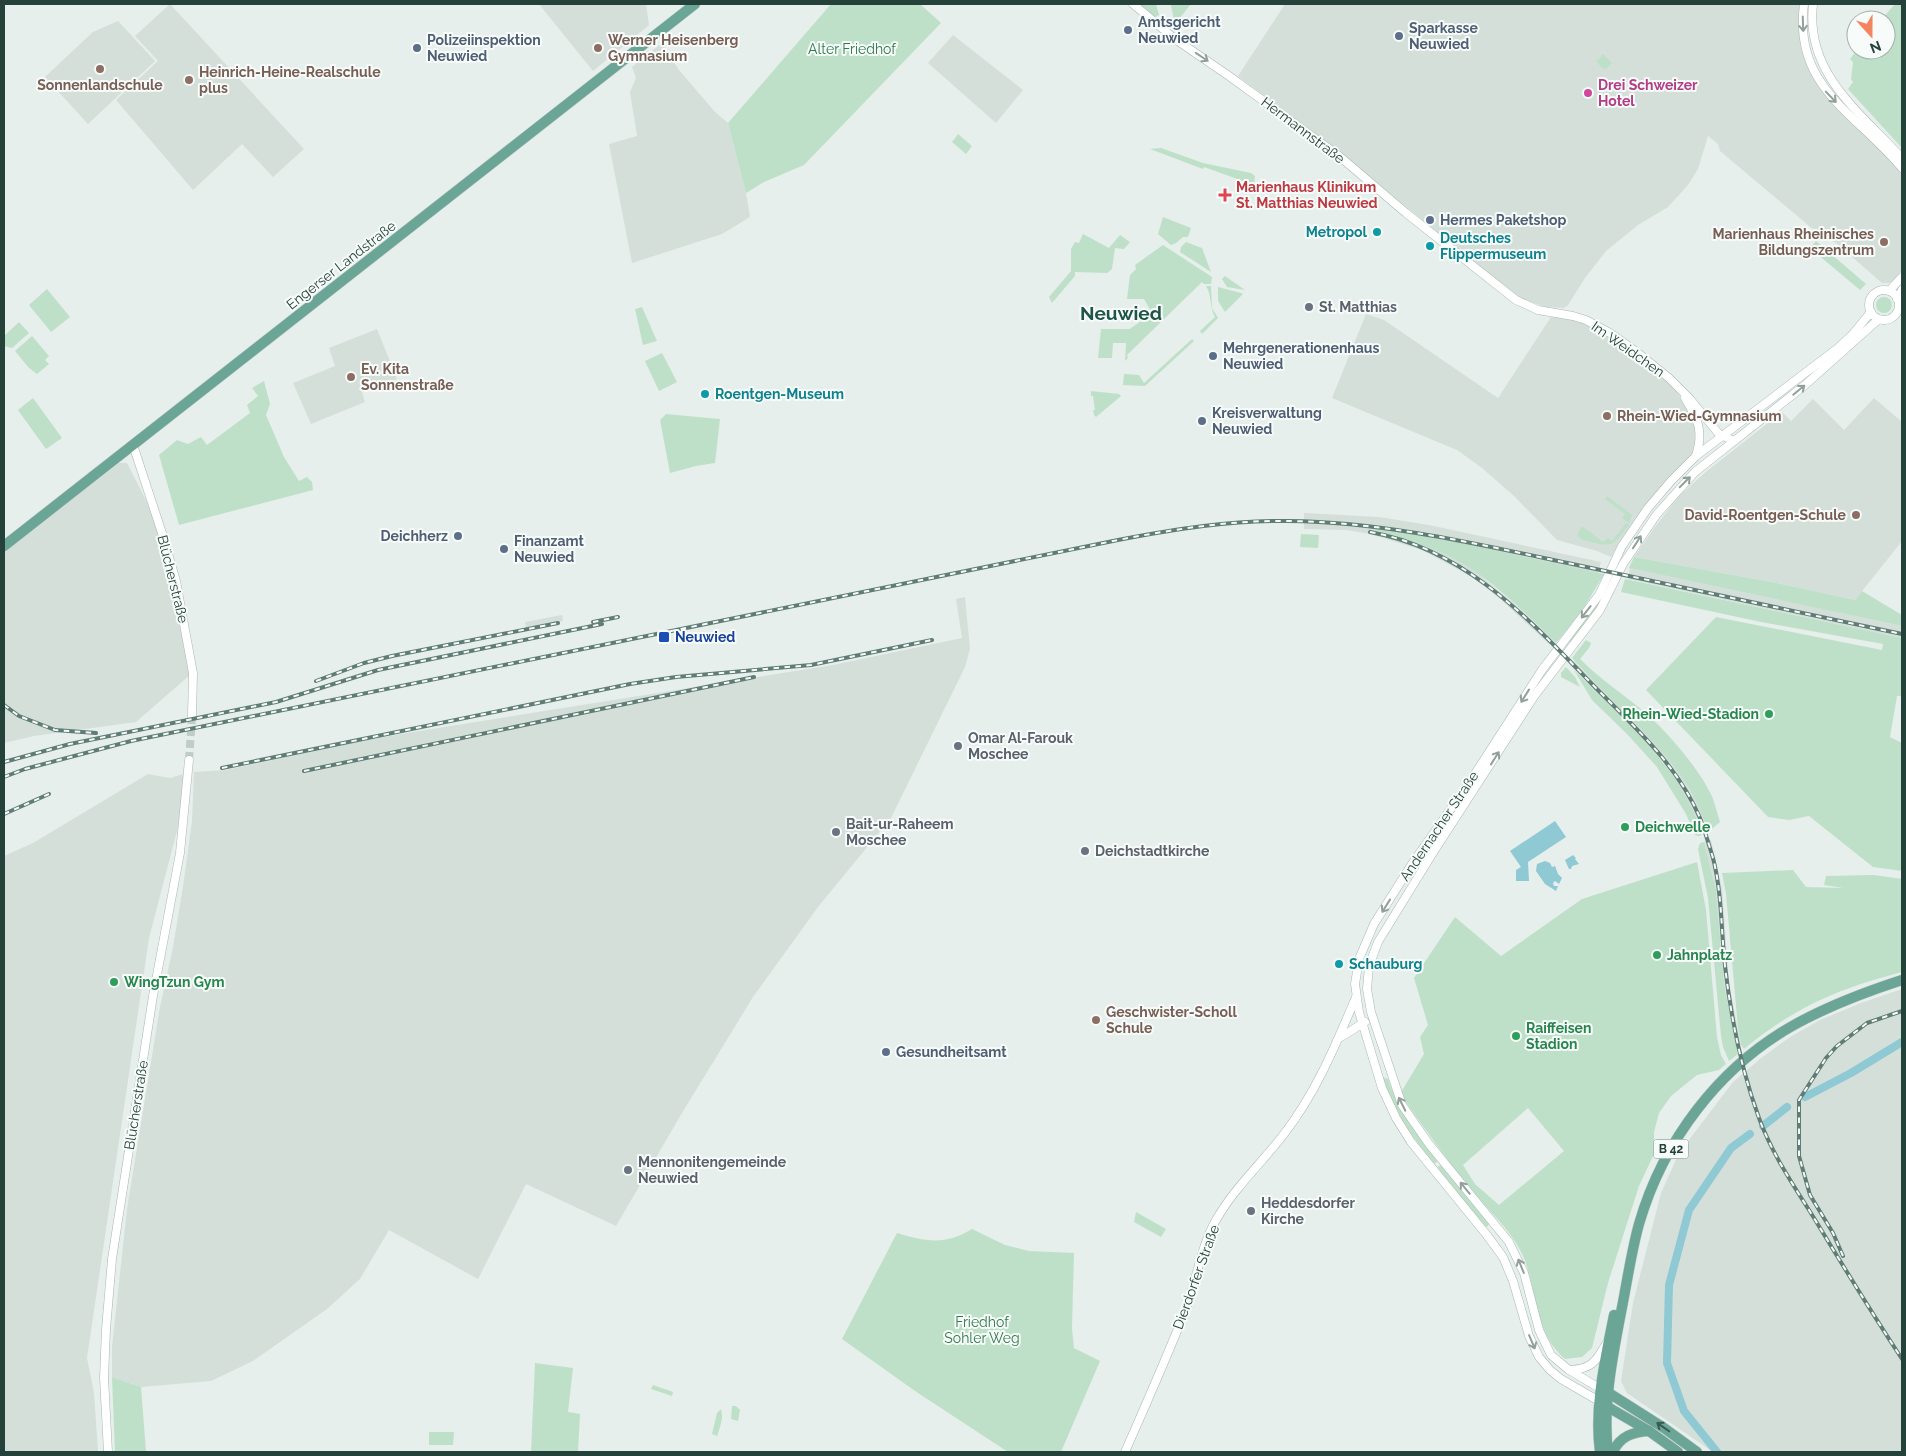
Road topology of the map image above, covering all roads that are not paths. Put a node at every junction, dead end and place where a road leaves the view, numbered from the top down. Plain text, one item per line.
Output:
1 (695, 4) edge
2 (1133, 4) edge
3 (1804, 4) edge
4 (1814, 4) edge
5 (1902, 158) edge
6 (1902, 168) edge
7 (1902, 277) edge
8 (1902, 290) edge
9 (1889, 291) junction
10 (1897, 299) junction
11 (1871, 312) junction
12 (1573, 316) joint
13 (1879, 319) junction
14 (1679, 388) junction
15 (1722, 436) junction
16 (1734, 442) junction
17 (133, 445) junction
18 (1696, 456) junction
19 (4, 546) edge
20 (192, 716) tunnel mouth
21 (190, 760) tunnel mouth
22 (1902, 980) edge
23 (1356, 996) junction
24 (1371, 1012) junction
25 (1362, 1024) junction
26 (1339, 1039) junction
27 (1637, 1235) junction
28 (1610, 1335) junction
29 (1569, 1370) junction
30 (1605, 1391) junction
31 (1603, 1404) junction
32 (1650, 1431) junction
33 (108, 1452) edge
34 (1125, 1452) edge
35 (1600, 1452) edge
36 (1608, 1452) edge
37 (1613, 1452) edge
38 (1678, 1452) edge
39 (1696, 1452) edge

1 - 17 main road, Engerser Landstraße
2 -> 12 street, Hermannstraße
3 -> 6 street
4 - 5 street
7 - 9 street
8 - 10 street
9 - 10 street
9 - 11 street
10 - 13 street
11 - 13 street
11 - 15 street, Andernacher Straße
12 - 14 street, Im Weidchen
16 -> 13 street, Andernacher Straße
14 - 15 street, Im Weidchen
14 - 18 street, Im Weidchen
15 - 16 street
15 - 18 street, Andernacher Straße
24 -> 16 street, Andernacher Straße
17 - 19 main road, Engerser Landstraße
17 - 20 street, Blücherstraße
18 -> 23 street, Andernacher Straße
21 - 33 street, Blücherstraße
22 - 27 main road, B 42
23 - 25 street, Andernacher Straße
23 - 26 street, Dierdorfer Straße
24 - 25 street, Dierdorfer Straße
29 -> 24 street, Andernacher Straße
25 - 26 street, Dierdorfer Straße
25 -> 31 street, Andernacher Straße
26 - 34 street, Dierdorfer Straße
27 - 28 main road, B 42
27 - 30 main road, B 42
28 - 29 street
28 - 30 main road, B 42
29 - 30 street, Andernacher Straße
30 - 31 main road, B 42
39 -> 30 main road
31 - 32 main road
31 - 35 main road, B 42
31 - 36 main road, B 42
32 - 37 main road
32 - 38 main road

